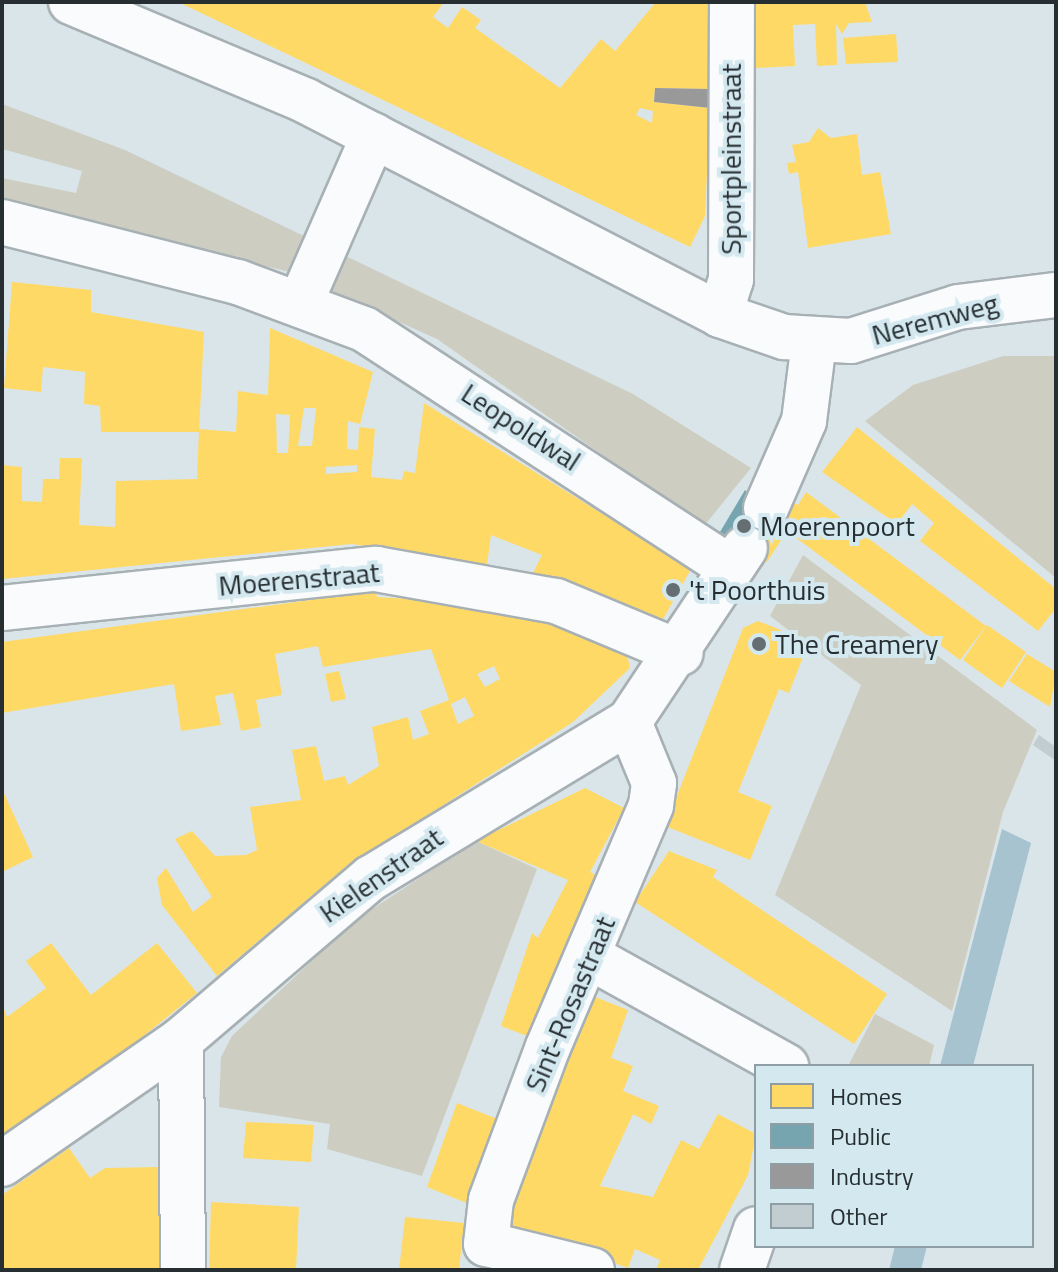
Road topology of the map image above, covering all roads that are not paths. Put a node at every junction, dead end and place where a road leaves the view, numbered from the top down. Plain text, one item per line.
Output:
1 (71, 2) edge
2 (732, 2) edge
3 (374, 135) junction
4 (2, 222) edge
5 (1056, 295) edge
6 (300, 304) junction
7 (720, 315) junction
8 (814, 342) junction
9 (766, 508) dead end
10 (738, 558) joint
11 (2, 608) edge
12 (681, 653) junction
13 (629, 722) junction
14 (588, 956) junction
15 (181, 1040) junction
16 (782, 1064) edge
17 (2, 1164) edge
18 (754, 1235) edge
19 (512, 1260) edge
20 (183, 1270) edge
21 (592, 1270) edge
22 (742, 1270) edge

1 - 3 street
2 - 7 street, Sportpleinstraat
3 - 6 street
3 - 7 street
4 - 6 street, Leopoldwal
5 - 8 street, Neremweg
6 - 10 street, Leopoldwal
7 - 8 street
8 - 9 street
10 - 12 street, Kielenstraat
11 - 12 street, Moerenstraat
12 - 13 street, Kielenstraat
13 - 14 street, Sint-Rosastraat
13 - 15 street, Kielenstraat
14 - 16 street
14 - 19 street, Sint-Rosastraat
15 - 17 street, Kielenstraat
15 - 20 street
18 - 22 street
19 - 21 street

